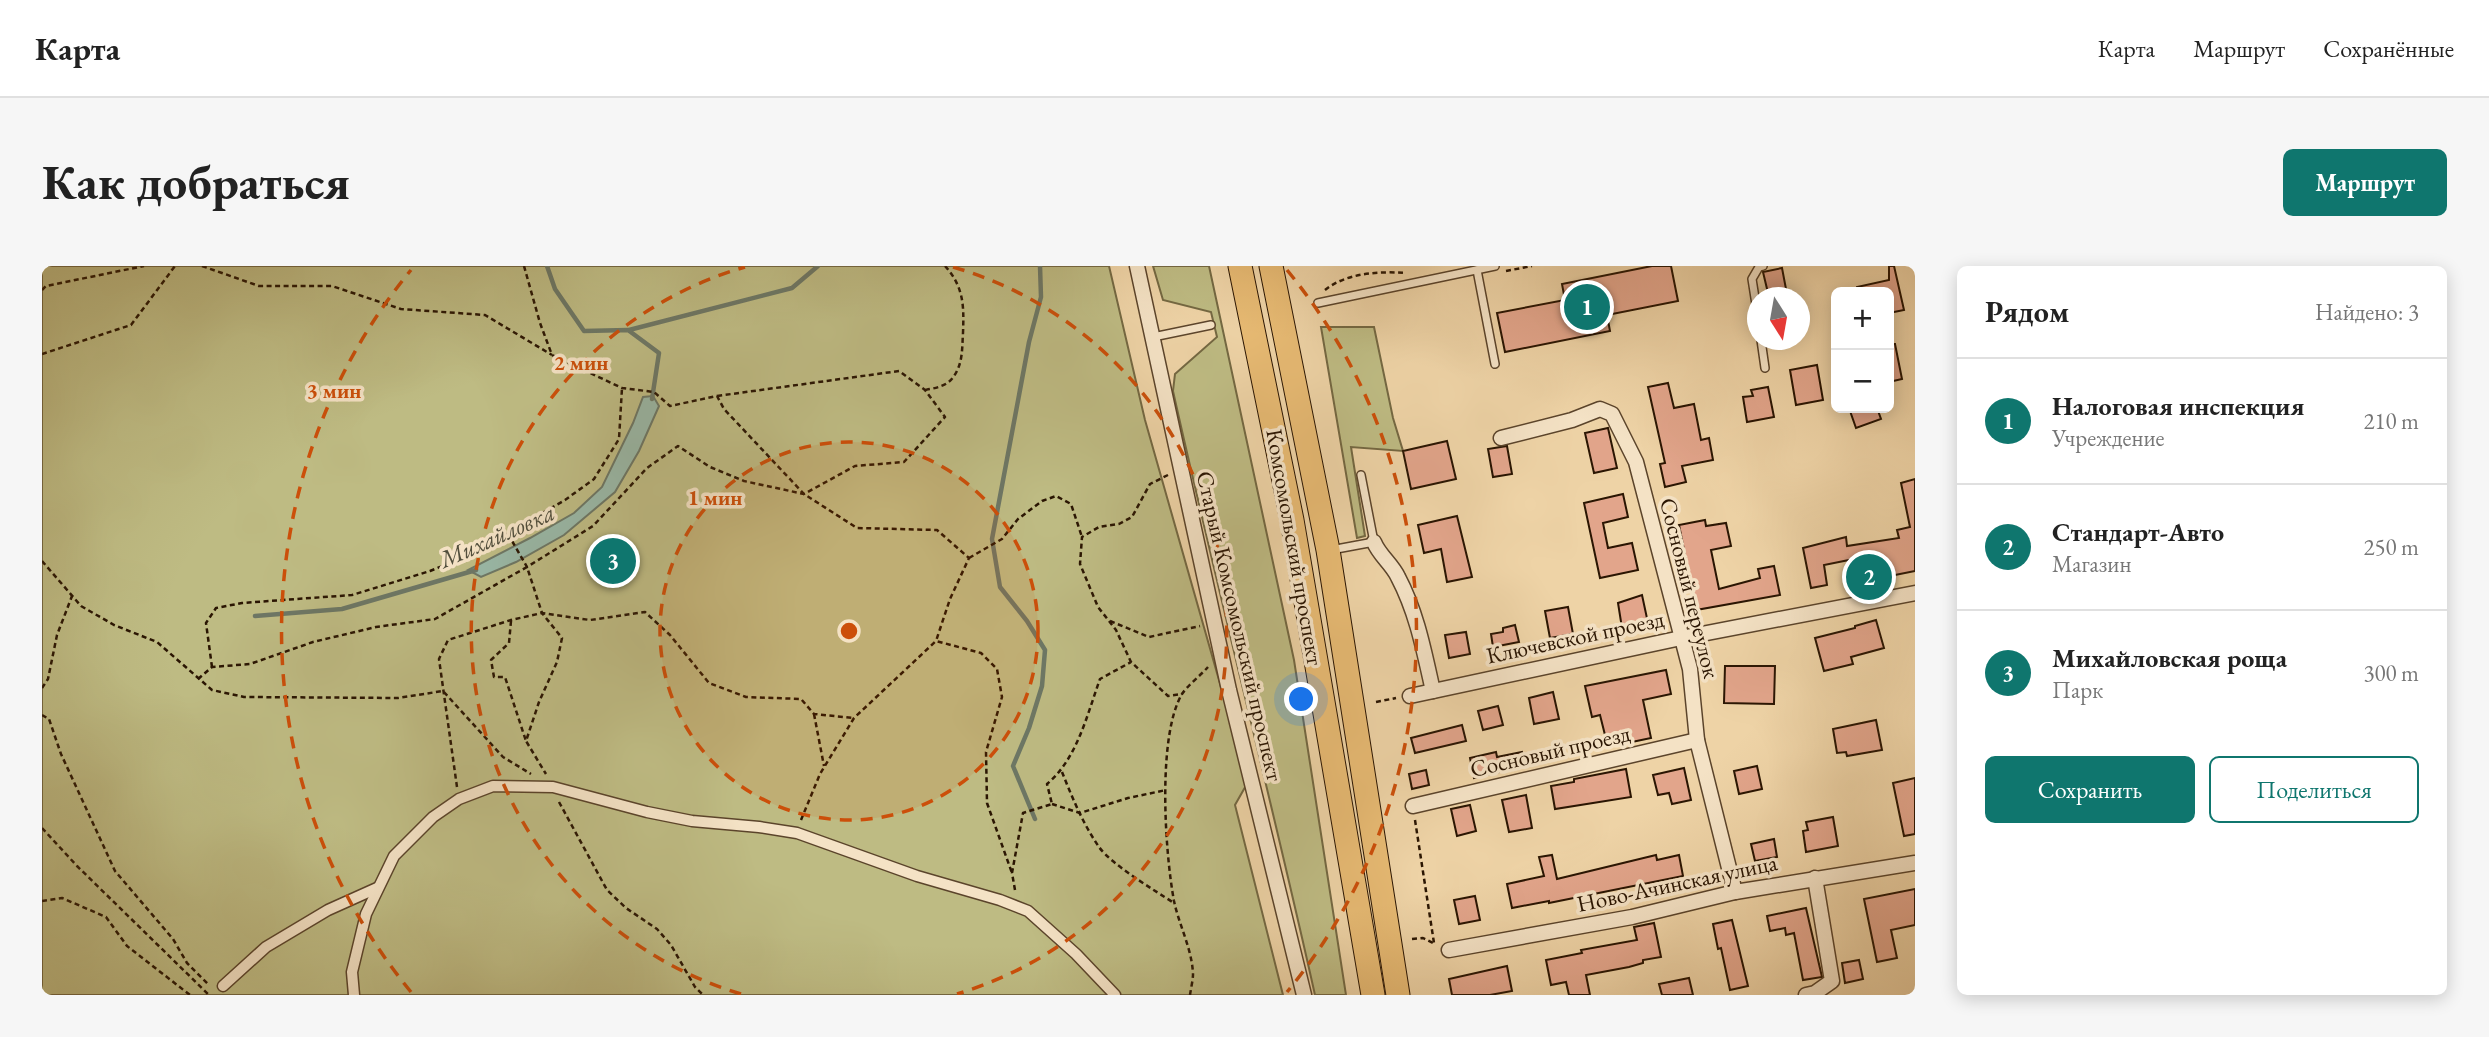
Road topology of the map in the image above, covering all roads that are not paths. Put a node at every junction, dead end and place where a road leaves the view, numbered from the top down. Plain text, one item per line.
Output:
1 (1137, 266) edge
2 (1240, 266) edge
3 (1271, 266) edge
4 (1495, 266) edge
5 (1763, 266) edge
6 (1477, 270) junction
7 (1753, 287) edge
8 (1318, 303) dead end
9 (1211, 325) dead end
10 (1153, 337) junction
11 (1762, 350) edge
12 (1495, 364) dead end
13 (1765, 368) dead end
14 (1500, 438) dead end
15 (1361, 475) dead end
16 (1374, 542) junction
17 (1328, 550) junction
18 (1915, 593) edge
19 (1681, 638) junction
20 (1433, 691) junction
21 (1410, 696) road end
22 (1698, 740) junction
23 (1413, 806) road end
24 (1915, 863) edge
25 (1815, 878) junction
26 (377, 888) junction
27 (1735, 892) junction
28 (1449, 950) road end
29 (220, 989) road end
30 (354, 995) edge
31 (1115, 995) edge
32 (1304, 995) edge
33 (1373, 995) edge
34 (1398, 995) edge
35 (1805, 995) edge

1 - 10 street, Старый Комсомольский проспект
2 - 33 main road, Комсомольский проспект
3 - 17 main road, Комсомольский проспект
4 - 6 lane
5 - 7 lane
6 - 8 lane
6 - 12 lane
9 - 10 lane
10 - 32 street, Старый Комсомольский проспект
11 - 13 lane
14 - 19 street, Сосновый переулок
15 - 16 lane
16 - 17 lane
16 - 20 street
17 - 34 main road, Комсомольский проспект
18 - 19 street, Ключевской проезд
19 - 20 street, Ключевской проезд
19 - 22 street, Сосновый переулок
20 - 21 street, Ключевской проезд
22 - 23 street, Сосновый проезд
22 - 27 street, Сосновый переулок
24 - 25 street, Ново-Ачинская улица
25 - 27 street, Ново-Ачинская улица
25 - 35 street
26 - 29 street
26 - 30 street
26 - 31 street
27 - 28 street, Ново-Ачинская улица

